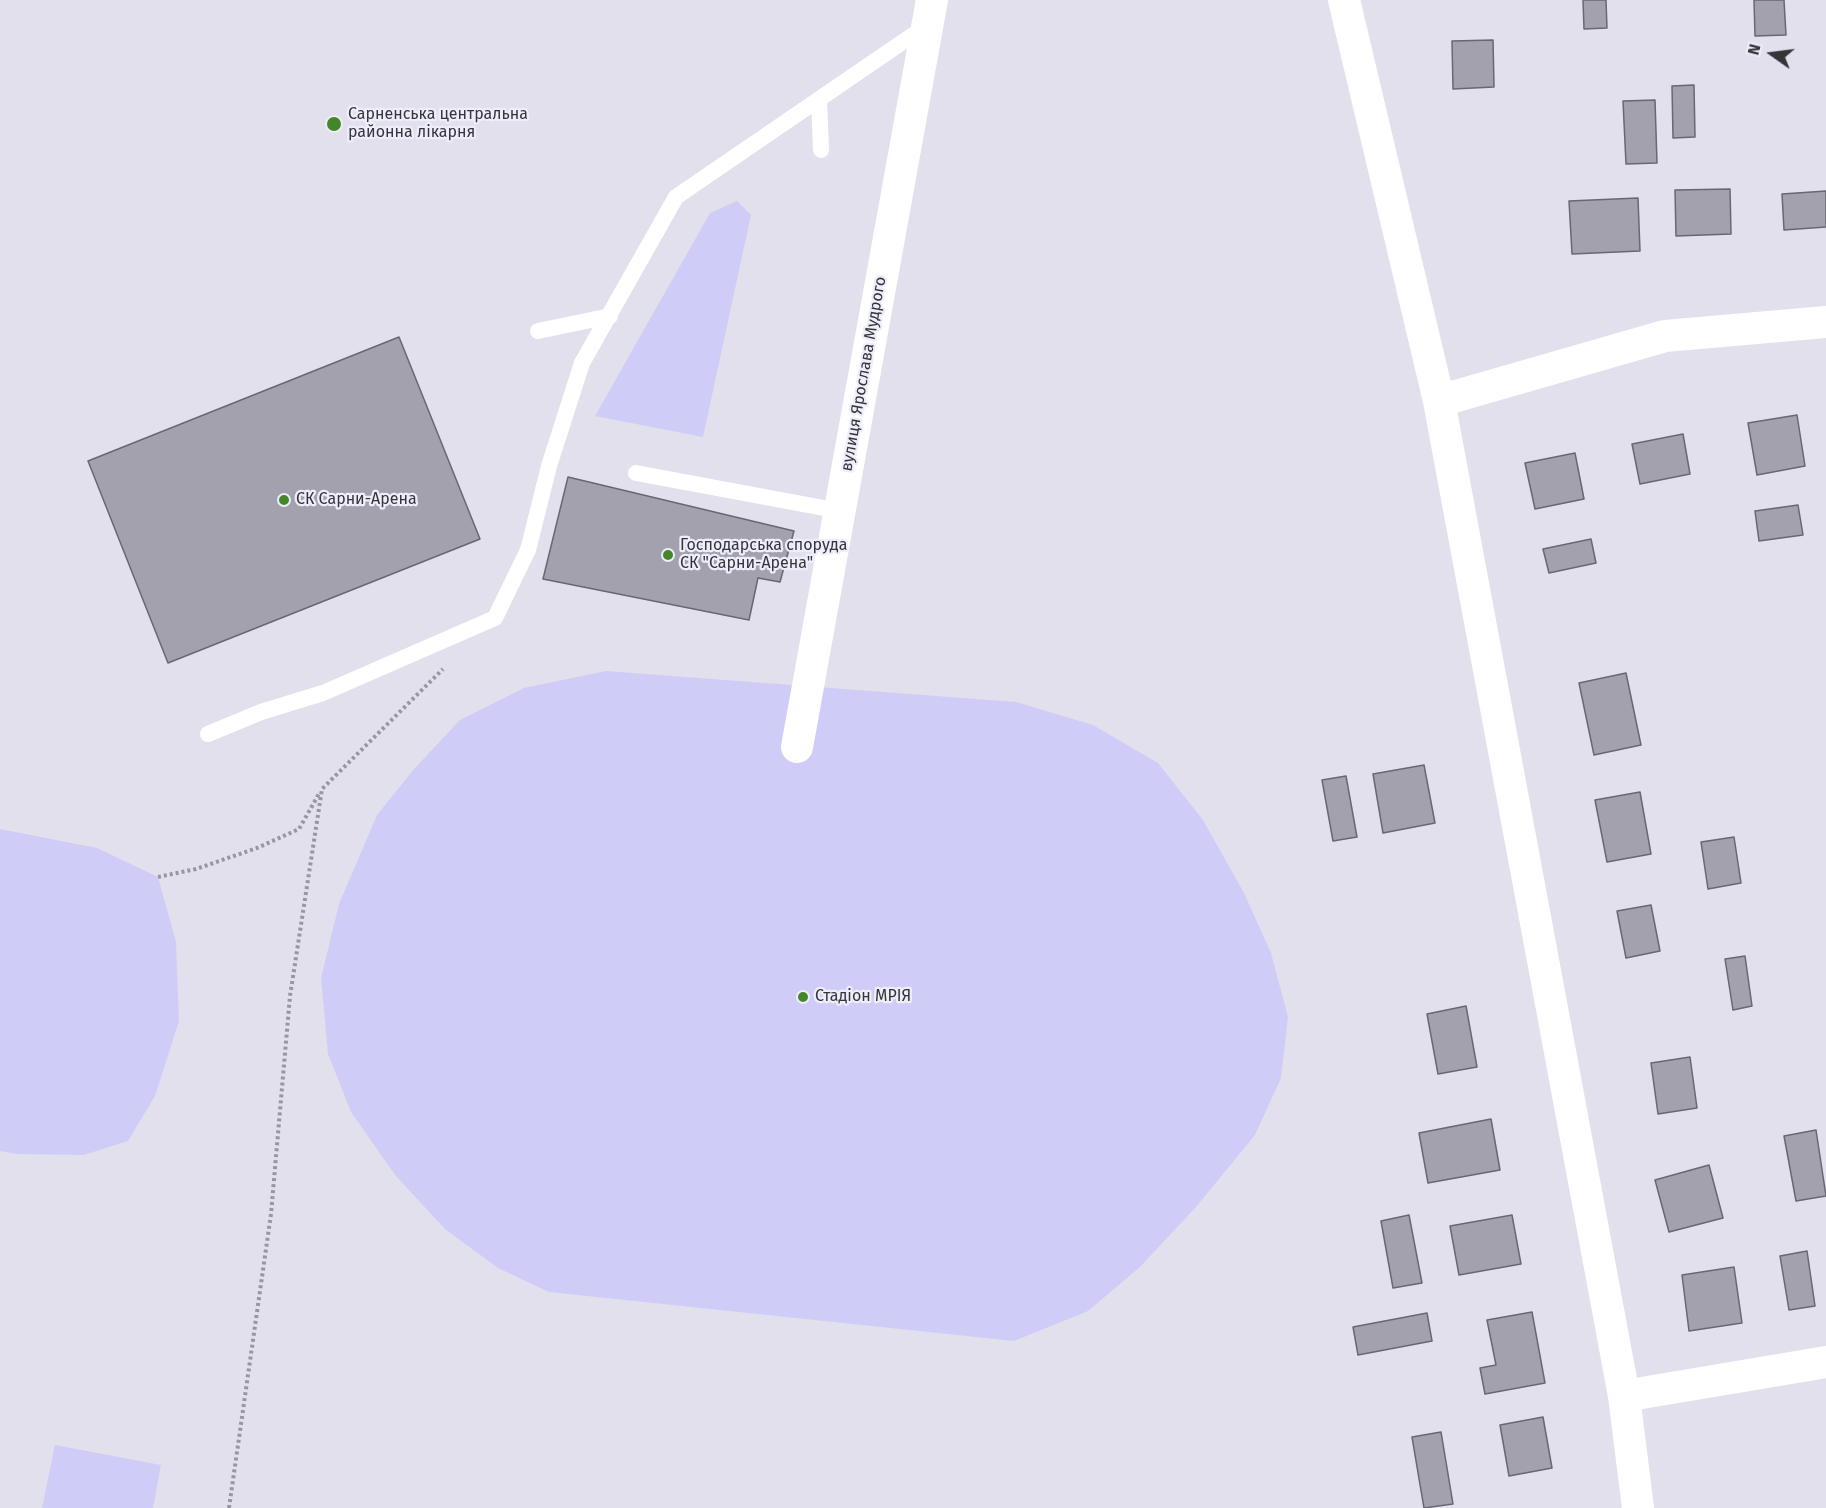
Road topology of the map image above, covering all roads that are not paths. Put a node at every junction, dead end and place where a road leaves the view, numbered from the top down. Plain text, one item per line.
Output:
1 (1344, 0) edge
2 (929, 13) edge
3 (819, 99) junction
4 (821, 150) dead end
5 (610, 316) junction
6 (1826, 322) edge
7 (538, 331) dead end
8 (1439, 401) junction
9 (636, 473) dead end
10 (840, 511) junction
11 (208, 734) dead end
12 (797, 747) dead end
13 (1826, 1362) edge
14 (1624, 1396) junction
15 (1638, 1508) edge

1 - 8 street
2 - 3 lane
2 - 10 street, вулиця Ярослава Мудрого
3 - 4 lane
3 - 5 lane
5 - 7 lane
5 - 11 lane
6 - 8 street
8 - 14 street
9 - 10 lane
10 - 12 street, вулиця Ярослава Мудрого
13 - 14 street
14 - 15 street

